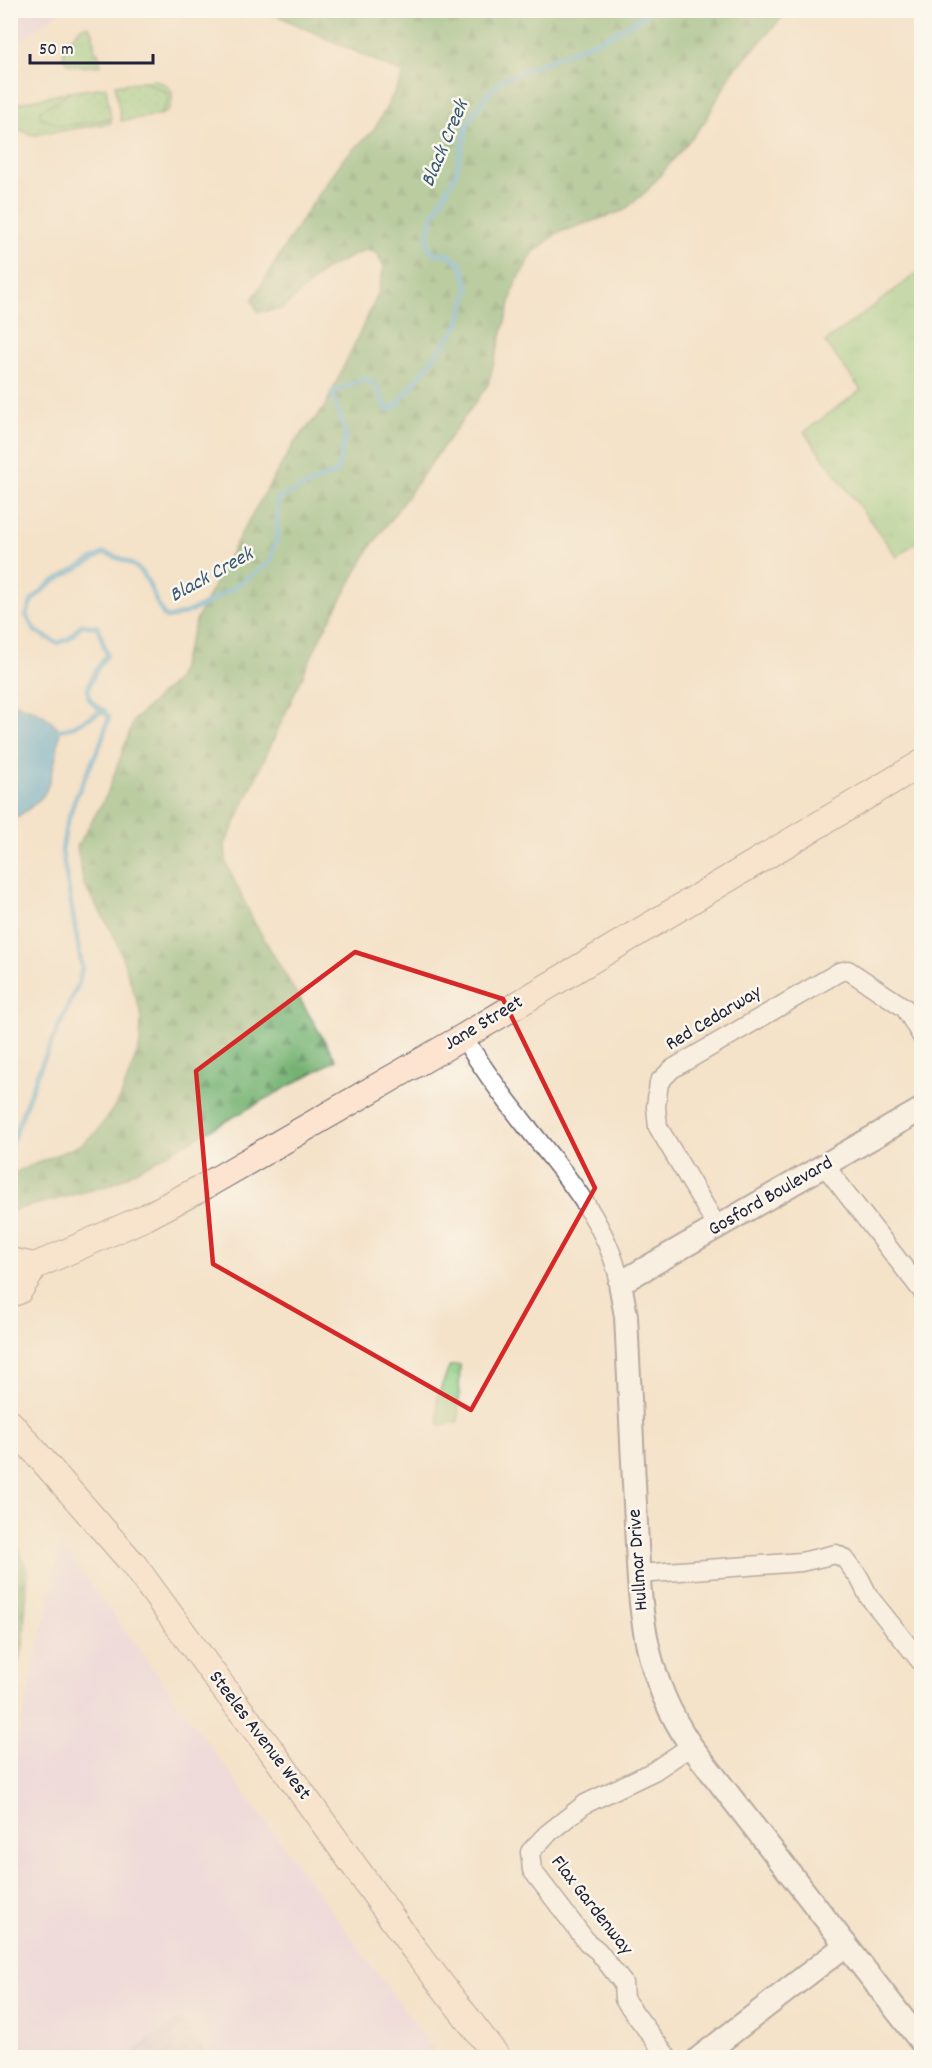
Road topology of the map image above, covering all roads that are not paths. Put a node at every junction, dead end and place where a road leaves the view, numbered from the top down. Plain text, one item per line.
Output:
1 (921, 763) edge
2 (463, 1037) junction
3 (921, 1037) edge
4 (921, 1108) edge
5 (825, 1166) junction
6 (718, 1228) junction
7 (23, 1263) edge
8 (620, 1283) junction
9 (921, 1291) edge
10 (10, 1294) edge
11 (10, 1423) edge
12 (639, 1574) junction
13 (921, 1663) edge
14 (691, 1746) junction
15 (846, 1944) junction
16 (921, 2043) edge
17 (498, 2058) edge
18 (668, 2058) edge
19 (699, 2058) edge

1 - 2 main road, Jane Street
2 - 7 main road, Jane Street
2 - 8 street, Hullmar Drive
3 - 6 street, Red Cedarway
4 - 5 street, Gosford Boulevard
5 - 6 street, Gosford Boulevard
5 - 9 street
6 - 8 street, Gosford Boulevard
7 - 10 main road, Jane Street
8 - 12 street, Hullmar Drive
11 - 17 main road, Steeles Avenue West
12 - 13 street
12 - 14 street, Hullmar Drive
14 - 15 street, Hullmar Drive
14 - 18 street, Flax Gardenway
15 - 16 street, Hullmar Drive
15 - 19 street

